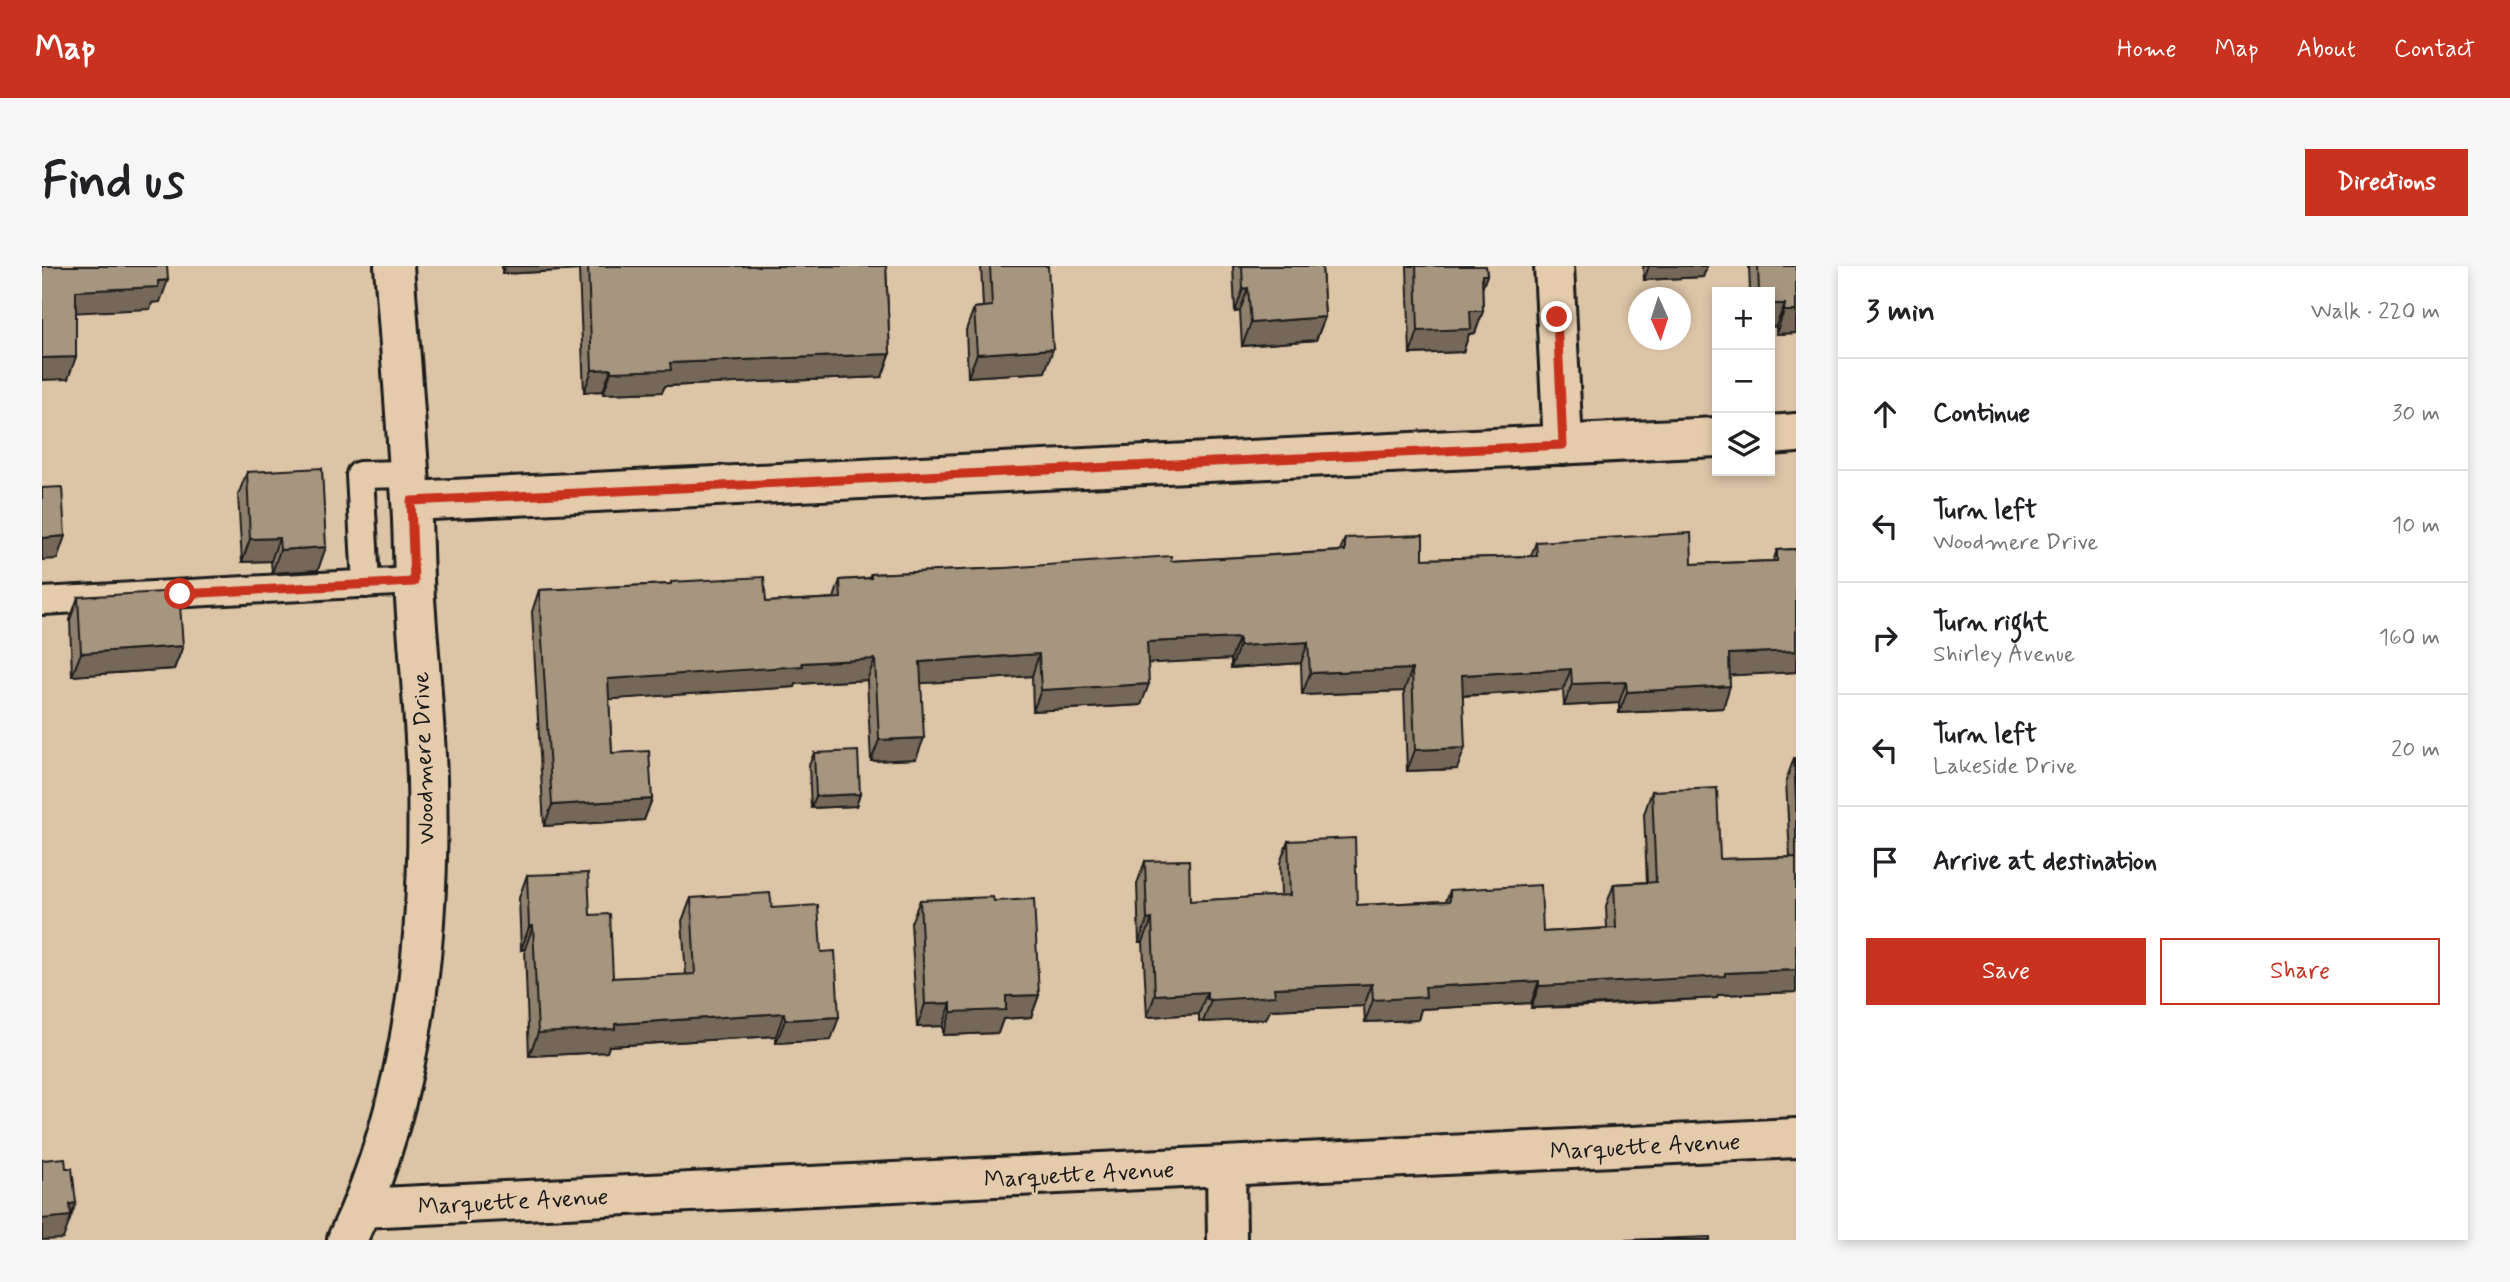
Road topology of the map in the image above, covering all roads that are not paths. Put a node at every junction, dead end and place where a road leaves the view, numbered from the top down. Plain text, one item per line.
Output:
1 (394, 266) edge
2 (1554, 266) edge
3 (1796, 433) edge
4 (1775, 435) edge
5 (1712, 437) edge
6 (1563, 445) junction
7 (410, 487) junction
8 (414, 582) junction
9 (366, 584) junction
10 (42, 601) edge
11 (1796, 1138) edge
12 (1226, 1167) junction
13 (354, 1224) edge
14 (1227, 1240) edge

1 - 7 street, Woodmere Drive
2 - 6 street
3 - 4 street
5 - 6 street
6 - 7 street
7 - 8 street, Woodmere Drive
7 - 9 lane
8 - 9 lane
8 - 13 street, Woodmere Drive
9 - 10 lane
11 - 12 street, Marquette Avenue
12 - 13 street, Marquette Avenue
12 - 14 street

